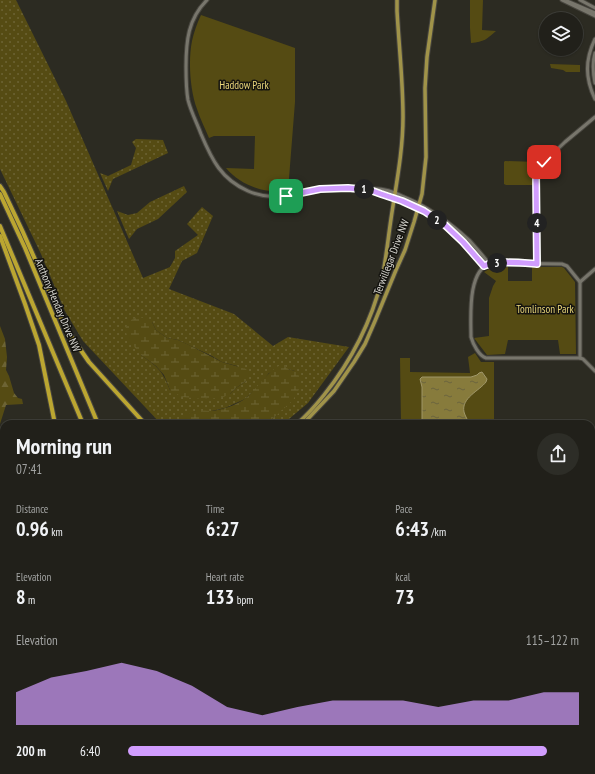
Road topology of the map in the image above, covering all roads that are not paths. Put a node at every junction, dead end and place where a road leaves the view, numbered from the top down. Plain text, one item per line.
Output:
1 (207, 0) edge
2 (397, 0) edge
3 (435, 0) edge
4 (563, 0) edge
5 (580, 0) edge
6 (595, 8) edge
7 (595, 13) edge
8 (595, 16) edge
9 (595, 39) edge
10 (595, 53) edge
11 (595, 83) edge
12 (595, 99) edge
13 (595, 117) edge
14 (0, 186) edge
15 (370, 190) junction
16 (395, 193) junction
17 (0, 194) edge
18 (394, 198) junction
19 (420, 204) junction
20 (418, 208) junction
21 (0, 226) edge
22 (0, 236) edge
23 (489, 264) junction
24 (537, 264) junction
25 (484, 266) junction
26 (595, 269) edge
27 (580, 282) junction
28 (580, 358) junction
29 (595, 371) edge
30 (54, 420) edge
31 (81, 420) edge
32 (96, 420) edge
33 (141, 420) edge
34 (302, 420) edge
35 (307, 420) edge

1 - 15 street
2 - 16 main road, Terwillegar Drive NW
3 - 19 main road, Terwillegar Drive NW
4 - 7 street
4 - 8 street
5 - 6 street
9 - 12 street
10 - 11 street
13 - 24 street
14 - 33 highway
15 - 16 street
15 - 18 street
16 - 18 main road, Terwillegar Drive NW
16 - 19 street
17 - 32 highway, Anthony Henday Drive NW
18 - 20 street
18 - 34 main road, Terwillegar Drive NW
19 - 20 main road, Terwillegar Drive NW
19 - 23 street
20 - 25 street
20 - 35 main road, Terwillegar Drive NW
21 - 31 highway, Anthony Henday Drive NW
22 - 30 highway
23 - 24 street
23 - 25 street
24 - 27 street
25 - 28 street
26 - 27 street
27 - 28 street
28 - 29 street

